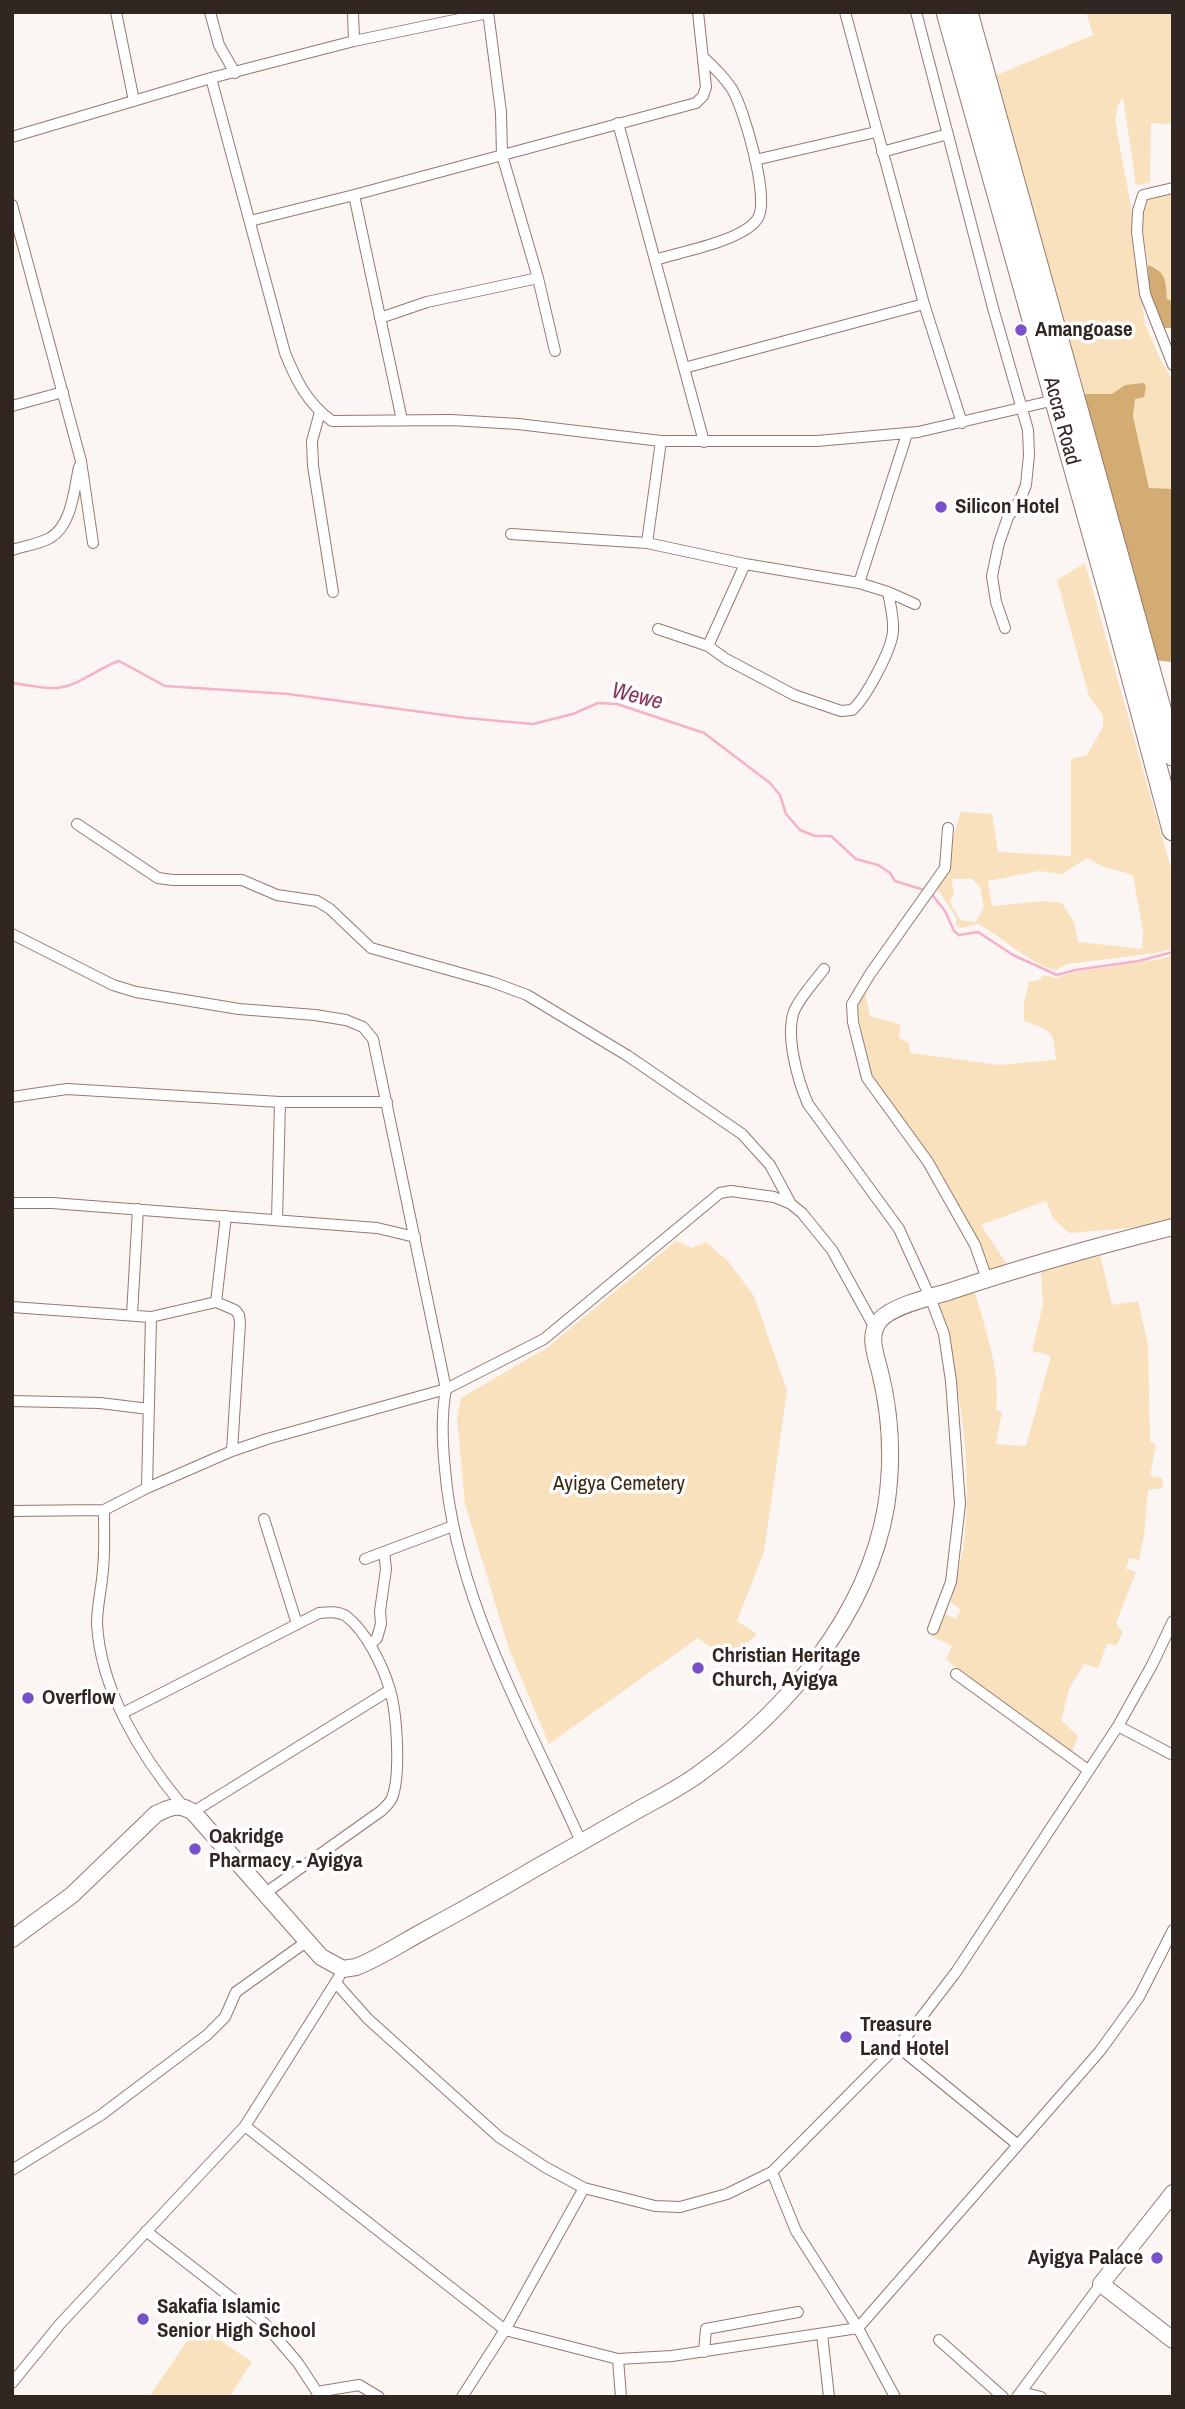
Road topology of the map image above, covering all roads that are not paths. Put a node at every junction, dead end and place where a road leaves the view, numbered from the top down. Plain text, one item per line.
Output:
1 (116, 12) edge
2 (210, 12) edge
3 (353, 12) edge
4 (698, 12) edge
5 (845, 12) edge
6 (916, 12) edge
7 (947, 12) edge
8 (967, 12) edge
9 (488, 13) edge
10 (354, 41) junction
11 (704, 57) junction
12 (235, 73) junction
13 (211, 78) junction
14 (134, 101) junction
15 (618, 122) junction
16 (876, 132) junction
17 (948, 134) junction
18 (12, 137) edge
19 (882, 152) junction
20 (502, 155) junction
21 (755, 160) junction
22 (1173, 188) edge
23 (354, 195) junction
24 (12, 205) edge
25 (250, 221) junction
26 (655, 260) junction
27 (538, 278) junction
28 (924, 304) junction
29 (380, 318) junction
30 (555, 351) dead end
31 (1173, 365) edge
32 (684, 368) junction
33 (63, 392) junction
34 (1063, 398) junction
35 (12, 406) edge
36 (1021, 408) junction
37 (320, 412) junction
38 (402, 420) junction
39 (962, 423) junction
40 (907, 434) junction
41 (661, 441) junction
42 (704, 442) junction
43 (81, 461) junction
44 (511, 534) dead end
45 (93, 543) dead end
46 (647, 543) junction
47 (12, 550) edge
48 (745, 564) junction
49 (859, 583) junction
50 (333, 592) dead end
51 (888, 592) junction
52 (915, 604) dead end
53 (1005, 628) dead end
54 (658, 629) dead end
55 (708, 646) junction
56 (1173, 755) edge
57 (77, 824) dead end
58 (948, 828) dead end
59 (1173, 830) edge
60 (12, 934) edge
61 (824, 969) dead end
62 (12, 1097) edge
63 (280, 1102) junction
64 (387, 1102) junction
65 (12, 1203) edge
66 (791, 1204) junction
67 (138, 1209) junction
68 (226, 1216) junction
69 (277, 1220) junction
70 (1173, 1227) edge
71 (415, 1237) junction
72 (987, 1279) junction
73 (930, 1297) junction
74 (216, 1302) junction
75 (12, 1307) edge
76 (132, 1315) junction
77 (151, 1317) junction
78 (875, 1328) junction
79 (446, 1389) junction
80 (12, 1401) edge
81 (149, 1409) junction
82 (232, 1451) junction
83 (147, 1488) junction
84 (104, 1510) junction
85 (12, 1511) edge
86 (264, 1519) dead end
87 (453, 1526) junction
88 (384, 1552) junction
89 (365, 1559) dead end
90 (1173, 1621) edge
91 (297, 1624) junction
92 (933, 1629) dead end
93 (370, 1645) junction
94 (956, 1674) dead end
95 (390, 1690) junction
96 (123, 1713) junction
97 (1118, 1726) junction
98 (1173, 1755) edge
99 (1088, 1770) junction
100 (187, 1808) junction
101 (581, 1842) junction
102 (264, 1894) junction
103 (1173, 1930) edge
104 (12, 1939) edge
105 (306, 1942) junction
106 (339, 1976) junction
107 (897, 2046) junction
108 (245, 2126) junction
109 (1018, 2145) junction
110 (12, 2170) edge
111 (772, 2172) junction
112 (584, 2188) junction
113 (1173, 2193) edge
114 (146, 2231) junction
115 (1101, 2284) junction
116 (798, 2312) dead end
117 (858, 2328) junction
118 (505, 2330) junction
119 (822, 2334) junction
120 (939, 2340) dead end
121 (1173, 2340) edge
122 (704, 2352) junction
123 (618, 2359) junction
124 (12, 2383) edge
125 (318, 2394) edge
126 (1019, 2394) edge
127 (379, 2397) edge
128 (462, 2397) edge
129 (621, 2397) edge
130 (829, 2397) edge
131 (895, 2397) edge
132 (1003, 2397) edge
133 (1041, 2397) edge

1 - 14 street
2 - 12 street
3 - 10 street
4 - 11 street
5 - 16 street
6 - 17 street
7 - 34 highway, Accra Road
8 - 34 highway, Accra Road
9 - 10 street
9 - 20 street
10 - 12 street
11 - 15 street
11 - 21 street
12 - 13 street
13 - 14 street
13 - 25 street
14 - 18 street
15 - 20 street
15 - 26 street
16 - 19 street
16 - 21 street
17 - 19 street
17 - 36 street
19 - 28 street
20 - 23 street
20 - 27 street
21 - 26 street
22 - 31 street
23 - 25 street
23 - 29 street
24 - 33 street
25 - 37 street
26 - 32 street
27 - 29 street
27 - 30 street
28 - 32 street
28 - 39 street
29 - 38 street
32 - 42 street
33 - 35 street
33 - 43 street
34 - 36 street
34 - 56 highway, Accra Road
34 - 59 highway, Accra Road
36 - 39 street
36 - 53 street
37 - 38 street
37 - 50 street
38 - 41 street
39 - 40 street
40 - 42 street
40 - 49 street
41 - 42 street
41 - 46 street
43 - 45 street
43 - 47 street
44 - 46 street
46 - 48 street
48 - 49 street
48 - 55 street
49 - 51 street
51 - 52 street
51 - 55 street
54 - 55 street
57 - 66 street
58 - 72 street
60 - 64 street
61 - 73 street
62 - 63 street
63 - 64 street
63 - 69 street
64 - 71 street
65 - 67 street
66 - 78 street
66 - 79 street
67 - 68 street
67 - 76 street
68 - 69 street
68 - 74 street
69 - 71 street
70 - 72 street
71 - 79 street
72 - 73 street
73 - 78 street
73 - 92 street
74 - 77 street
74 - 82 street
75 - 76 street
76 - 77 street
77 - 81 street
78 - 101 street
79 - 82 street
79 - 87 street
80 - 81 street
81 - 83 street
82 - 83 street
83 - 84 street
84 - 85 street
84 - 96 street
86 - 91 street
87 - 88 street
87 - 101 street
88 - 89 street
88 - 93 street
90 - 97 street
91 - 93 street
91 - 96 street
93 - 95 street
94 - 99 street
95 - 100 street
95 - 102 street
96 - 100 street
97 - 98 street
97 - 99 street
99 - 107 street
100 - 102 street
100 - 104 street
101 - 106 street
102 - 105 street
103 - 109 street
105 - 106 street
105 - 110 street
106 - 108 street
106 - 112 street
107 - 109 street
107 - 111 street
108 - 114 street
108 - 118 street
109 - 117 street
111 - 112 street
111 - 117 street
112 - 118 street
113 - 115 street
114 - 124 street
114 - 125 street
115 - 121 street
115 - 126 street
116 - 122 street
117 - 119 street
117 - 131 street
118 - 123 street
118 - 128 street
119 - 122 street
119 - 130 street
120 - 132 street
122 - 123 street
123 - 129 street
125 - 127 street
126 - 133 street

